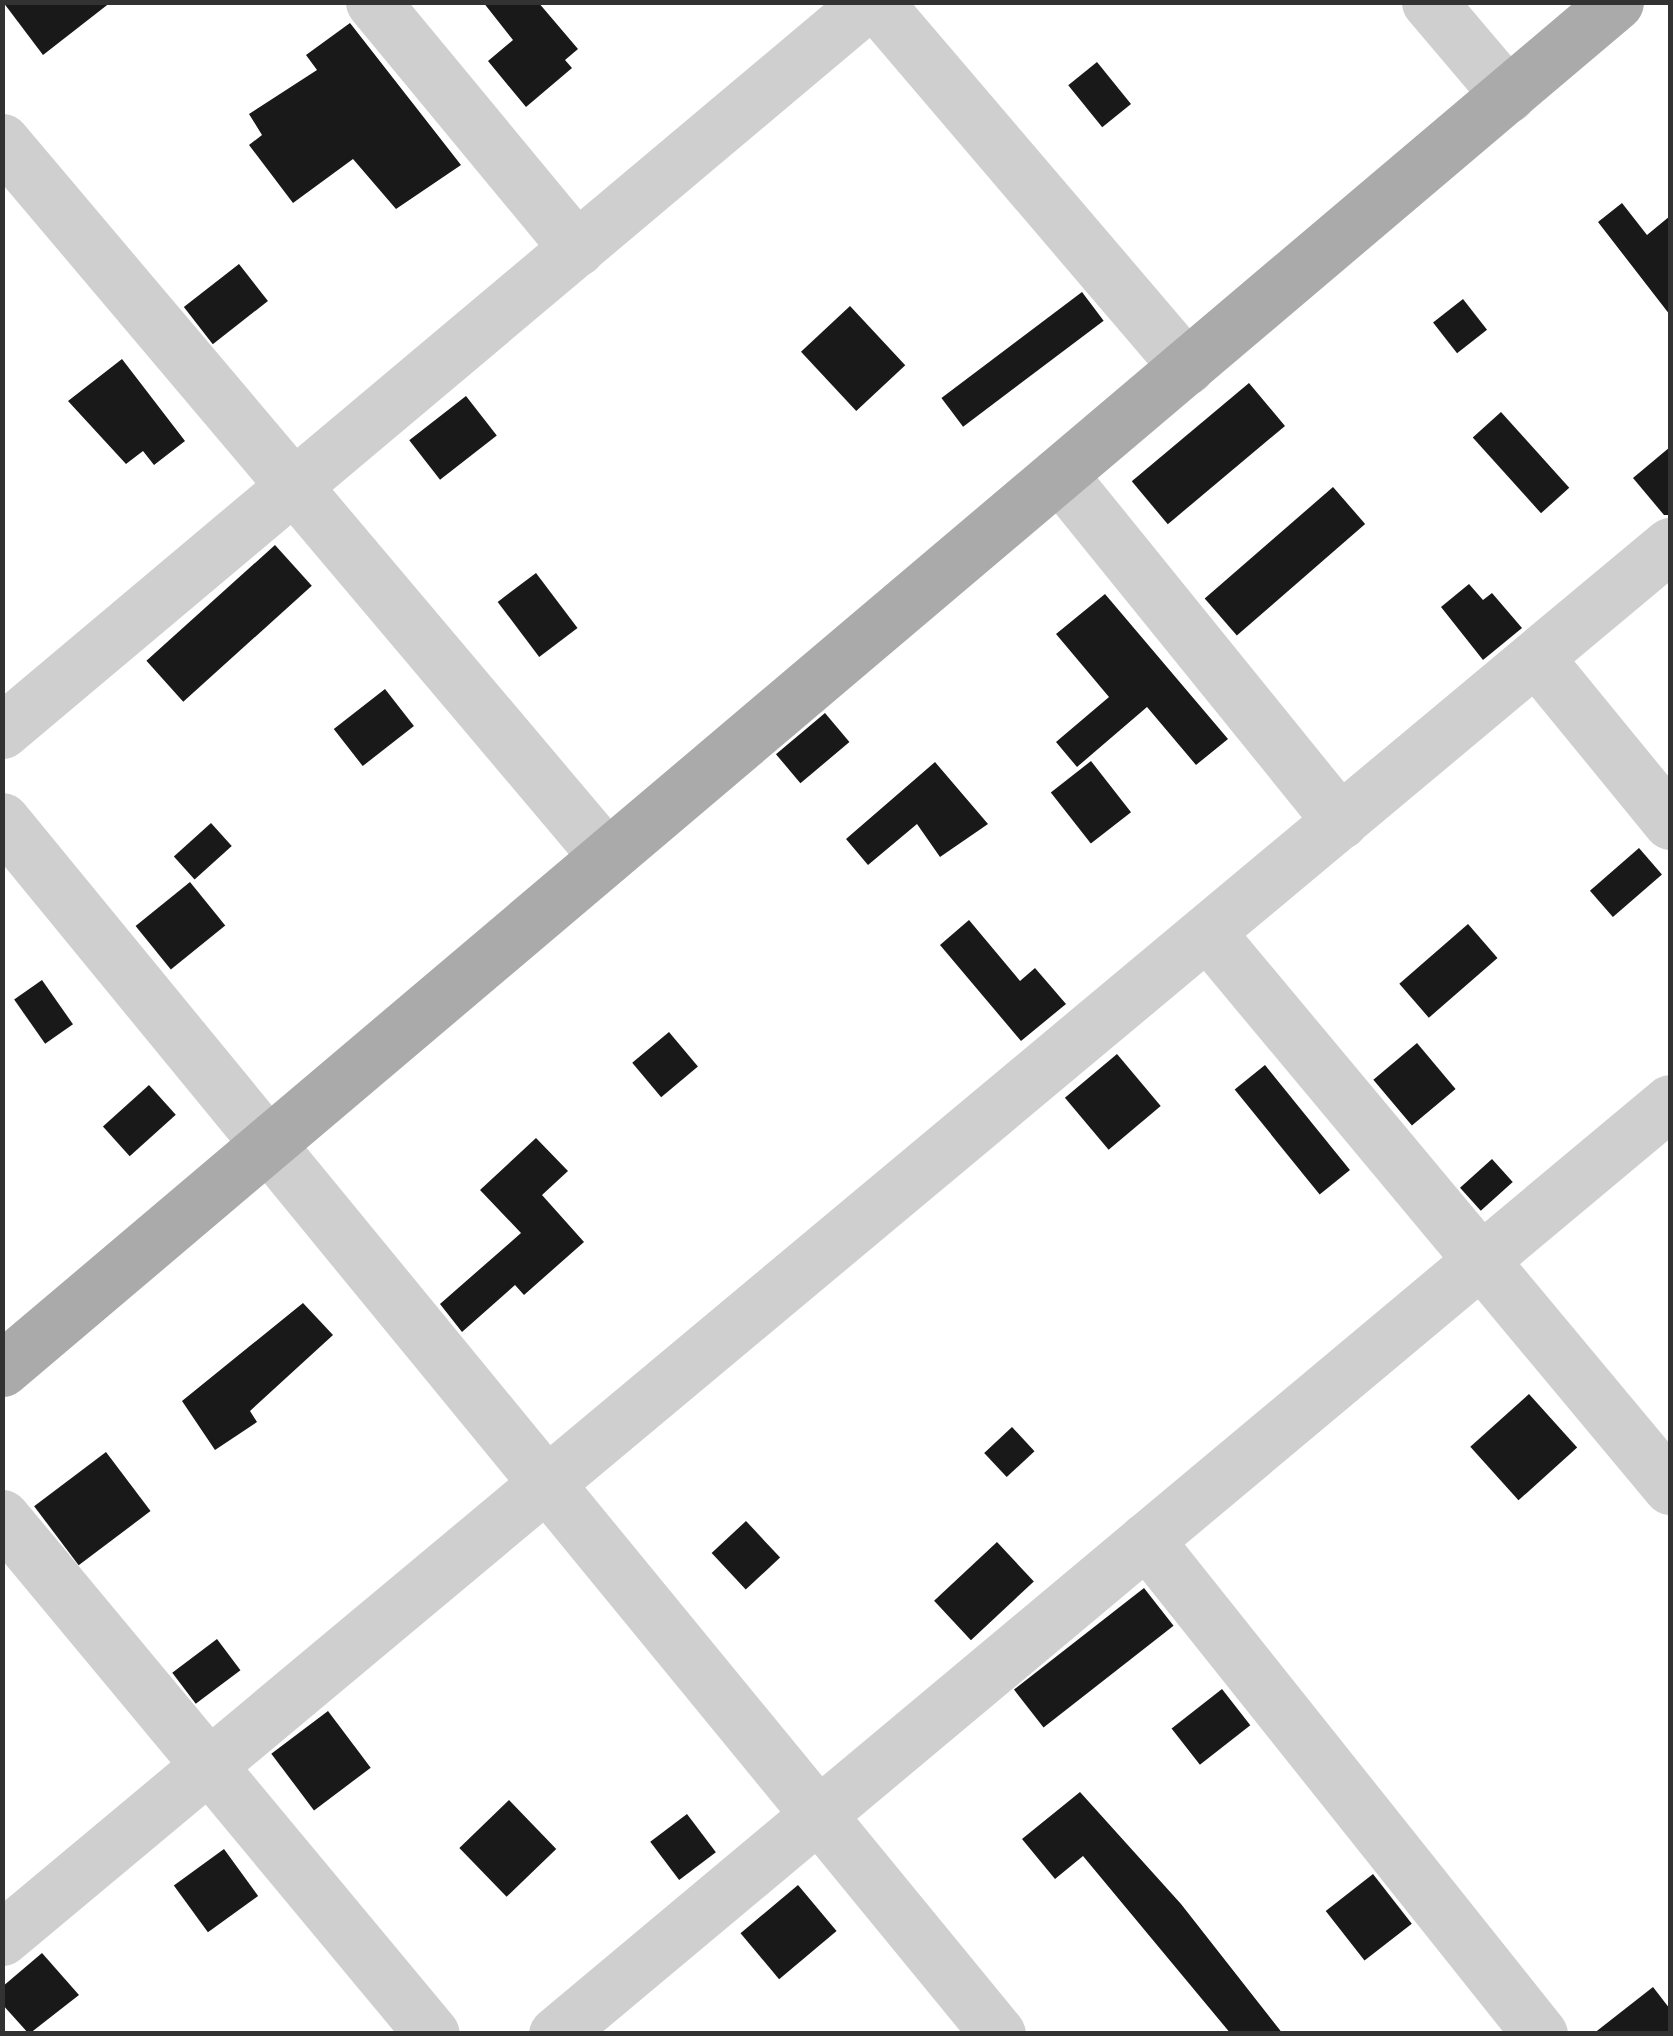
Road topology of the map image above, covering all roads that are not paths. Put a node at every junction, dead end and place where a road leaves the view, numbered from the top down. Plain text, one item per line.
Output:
1 (373, 2) edge
2 (872, 2) edge
3 (1429, 2) edge
4 (1616, 2) edge
5 (1508, 94) junction
6 (2, 141) edge
7 (577, 249) junction
8 (1187, 366) junction
9 (1059, 474) junction
10 (294, 486) junction
11 (1670, 545) edge
12 (1536, 658) junction
13 (2, 730) edge
14 (2, 820) edge
15 (1340, 821) junction
16 (1670, 822) edge
17 (607, 857) junction
18 (1207, 932) junction
19 (1670, 1102) edge
20 (268, 1144) junction
21 (1481, 1260) junction
22 (2, 1369) edge
23 (548, 1484) junction
24 (1670, 1487) edge
25 (2, 1518) edge
26 (1146, 1540) junction
27 (210, 1766) junction
28 (819, 1814) junction
29 (2, 1938) edge
30 (432, 2034) edge
31 (556, 2034) edge
32 (998, 2034) edge
33 (1540, 2034) edge

1 - 7 street
2 - 7 street
2 - 8 street
3 - 5 street
4 - 5 main road
5 - 8 main road
6 - 10 street
7 - 10 street
8 - 9 main road
9 - 15 street
9 - 17 main road
10 - 13 street
10 - 17 street
11 - 12 street
12 - 15 street
12 - 16 street
14 - 20 street
15 - 18 street
17 - 20 main road
18 - 21 street
18 - 23 street
19 - 21 street
20 - 22 main road
20 - 23 street
21 - 24 street
21 - 26 street
23 - 27 street
23 - 28 street
25 - 27 street
26 - 28 street
26 - 33 street
27 - 29 street
27 - 30 street
28 - 31 street
28 - 32 street

